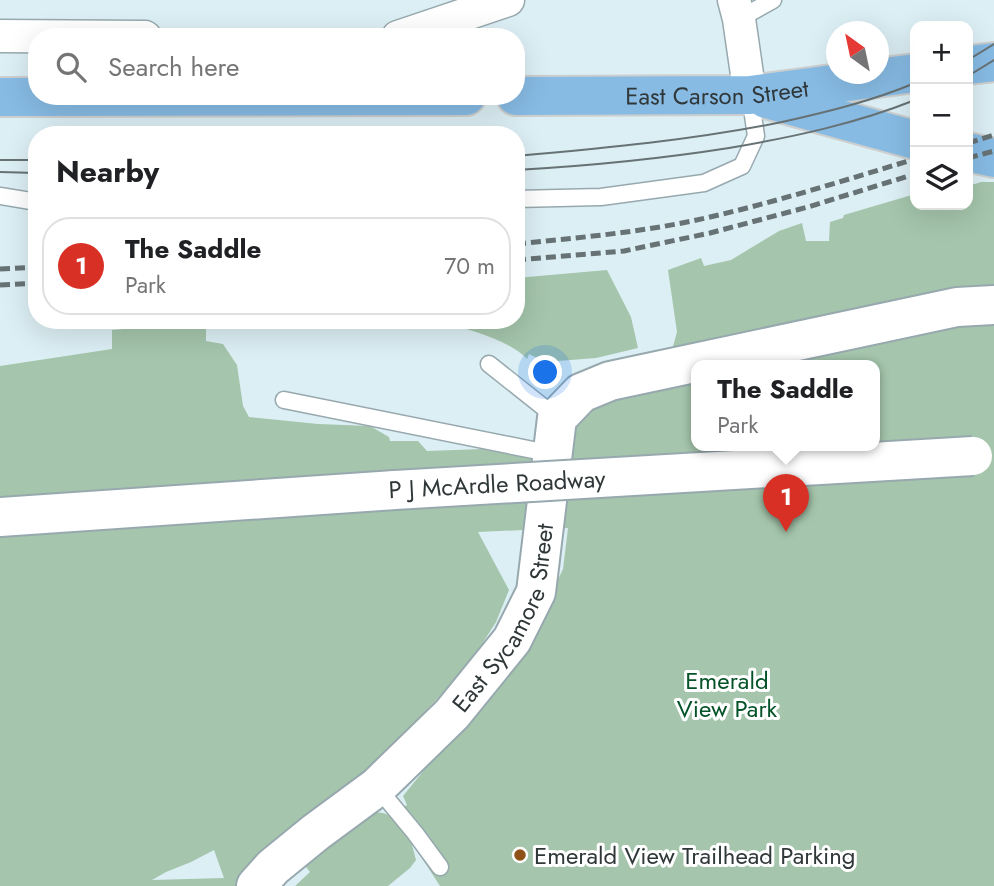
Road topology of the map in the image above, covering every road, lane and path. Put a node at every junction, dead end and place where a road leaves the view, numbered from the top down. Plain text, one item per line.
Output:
1 (508, 0) edge
2 (773, 0) edge
3 (736, 9) edge
4 (425, 28) edge
5 (0, 36) edge
6 (28, 36) edge
7 (994, 62) edge
8 (973, 64) edge
9 (910, 74) edge
10 (750, 95) junction
11 (525, 96) edge
12 (0, 97) edge
13 (28, 97) edge
14 (910, 139) edge
15 (973, 153) edge
16 (994, 158) edge
17 (0, 196) edge
18 (525, 199) edge
19 (28, 201) edge
20 (994, 305) edge
21 (708, 360) edge
22 (489, 364) dead end
23 (691, 364) edge
24 (284, 400) dead end
25 (555, 436) junction
26 (984, 455) edge
27 (0, 517) edge
28 (377, 786) junction
29 (440, 867) dead end
30 (256, 886) edge

1 - 4 street
2 - 3 lane
3 - 10 street
5 - 6 street
7 - 8 main road
9 - 10 main road, East Carson Street
10 - 11 main road, East Carson Street
10 - 14 main road
10 - 18 lane
12 - 13 main road
15 - 16 main road
17 - 19 lane
20 - 21 street
22 - 25 lane
23 - 25 street
24 - 25 lane
25 - 28 street, East Sycamore Street
26 - 27 street, P J McArdle Roadway, bridge
28 - 29 lane
28 - 30 street, East Sycamore Street

